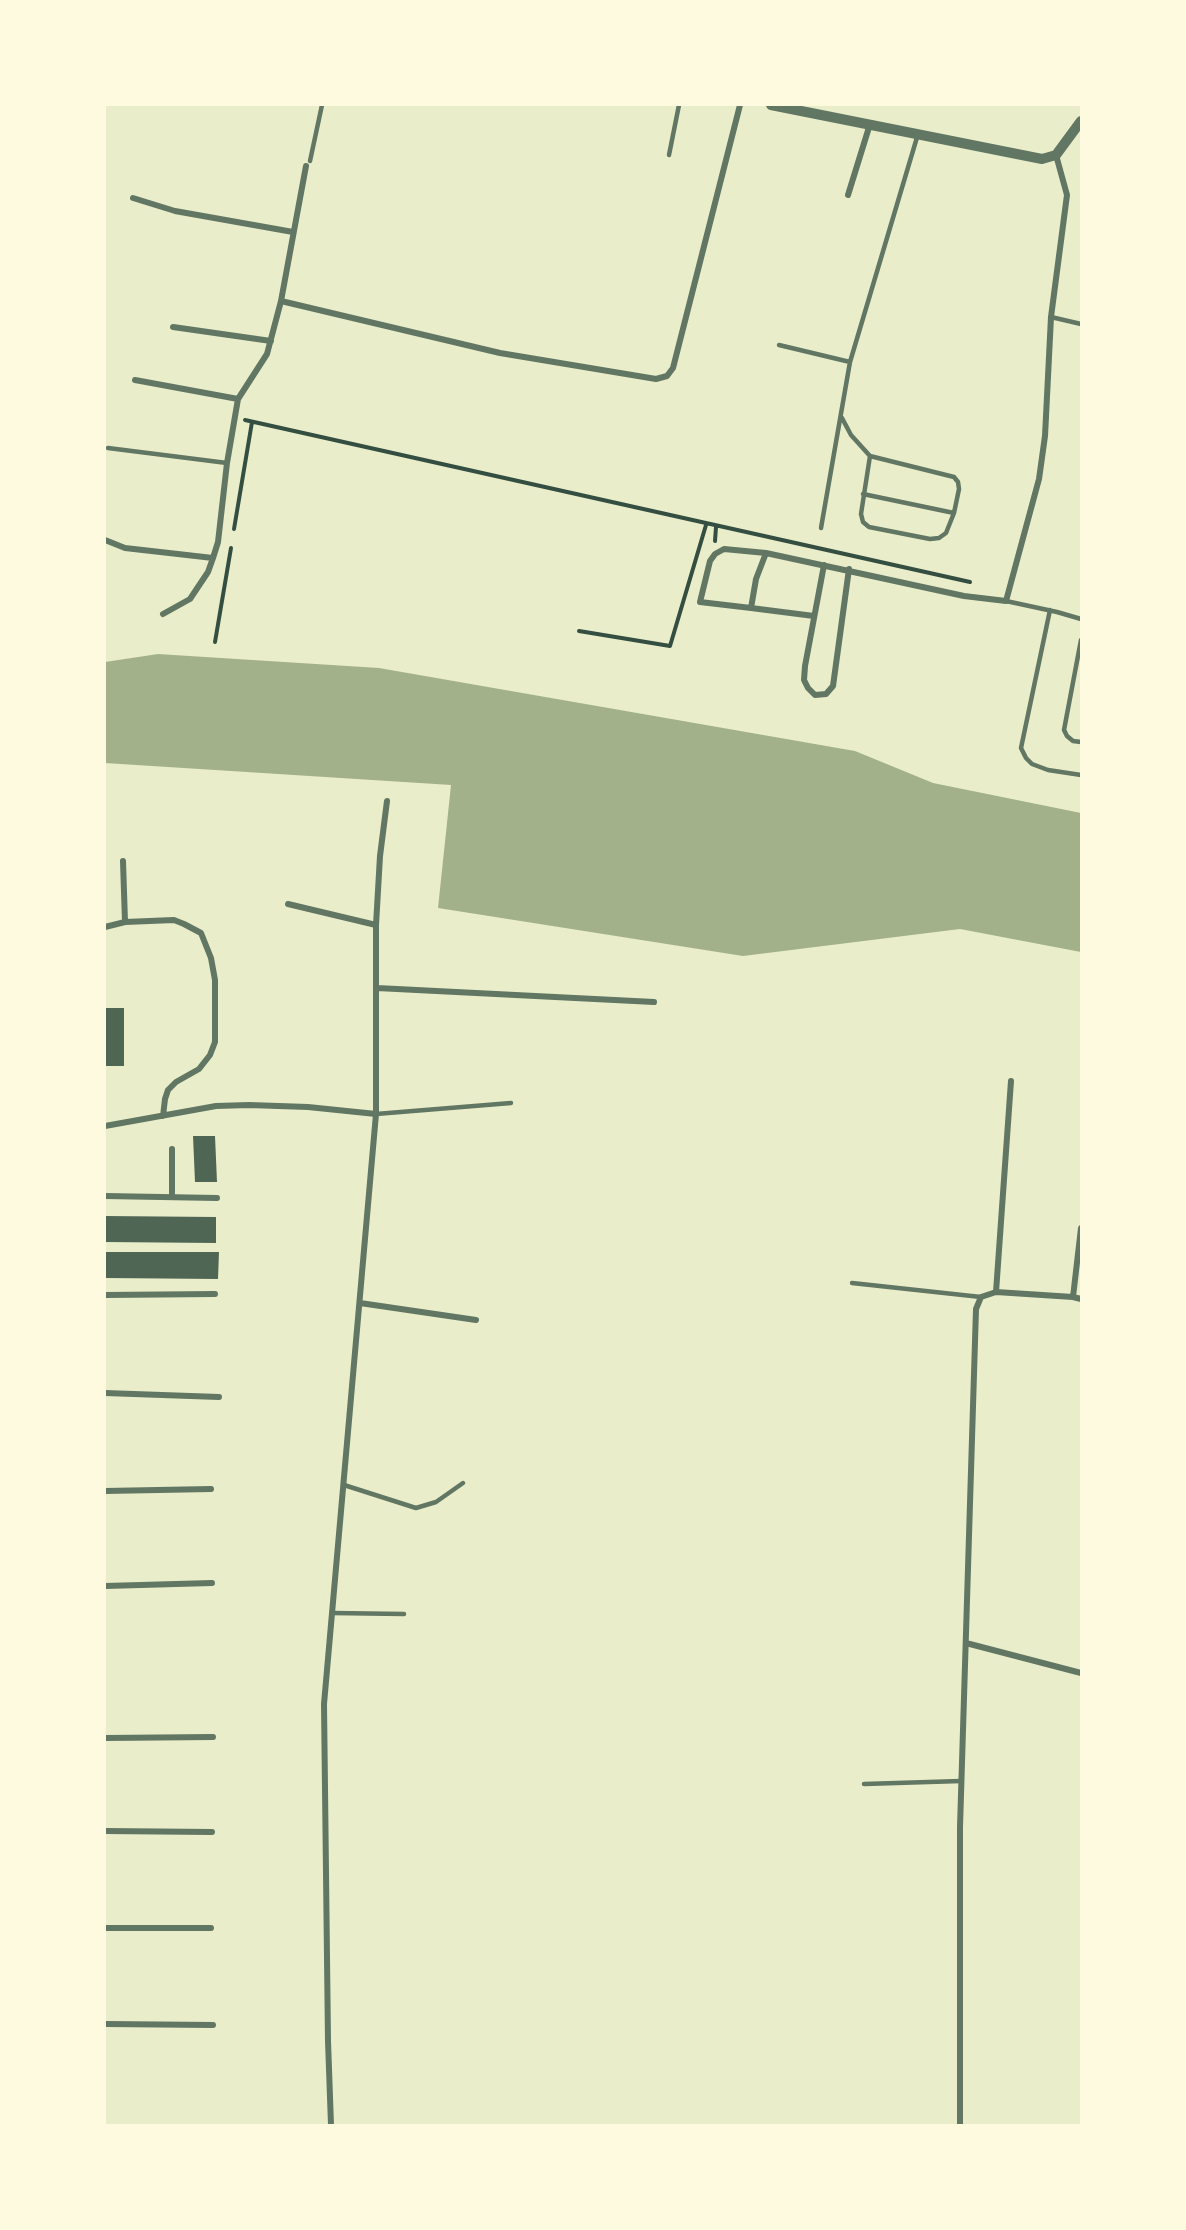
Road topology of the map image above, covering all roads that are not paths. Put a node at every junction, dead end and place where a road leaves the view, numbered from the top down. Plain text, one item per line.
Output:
1 (322, 105) edge
2 (680, 105) edge
3 (740, 105) edge
4 (771, 105) edge
5 (1081, 122) edge
6 (870, 124) junction
7 (918, 134) junction
8 (669, 155) dead end
9 (1056, 155) junction
10 (308, 163) joint
11 (848, 195) dead end
12 (133, 198) dead end
13 (293, 232) junction
14 (281, 301) junction
15 (1052, 317) junction
16 (1081, 324) edge
17 (173, 327) dead end
18 (271, 341) junction
19 (779, 345) dead end
20 (850, 362) junction
21 (135, 380) dead end
22 (238, 399) junction
23 (842, 417) junction
24 (108, 447) dead end
25 (870, 456) junction
26 (227, 463) junction
27 (863, 494) junction
28 (954, 513) junction
29 (821, 528) dead end
30 (105, 540) edge
31 (766, 553) junction
32 (213, 558) junction
33 (824, 565) junction
34 (849, 569) junction
35 (1006, 602) junction
36 (751, 609) junction
37 (1050, 610) junction
38 (163, 614) dead end
39 (814, 616) junction
40 (1081, 619) edge
41 (1081, 640) edge
42 (1081, 742) edge
43 (1081, 775) edge
44 (387, 801) dead end
45 (123, 861) dead end
46 (288, 904) dead end
47 (124, 922) junction
48 (376, 925) junction
49 (105, 927) edge
50 (377, 988) junction
51 (654, 1002) dead end
52 (1011, 1081) dead end
53 (511, 1102) dead end
54 (376, 1114) junction
55 (163, 1116) junction
56 (105, 1126) edge
57 (172, 1149) dead end
58 (105, 1196) edge
59 (172, 1197) junction
60 (217, 1198) dead end
61 (1081, 1228) edge
62 (852, 1283) dead end
63 (996, 1292) junction
64 (215, 1294) dead end
65 (105, 1295) edge
66 (981, 1297) junction
67 (1073, 1297) junction
68 (1081, 1299) edge
69 (360, 1303) junction
70 (476, 1320) dead end
71 (105, 1393) edge
72 (219, 1397) dead end
73 (463, 1483) dead end
74 (344, 1485) junction
75 (211, 1490) dead end
76 (105, 1491) edge
77 (212, 1583) dead end
78 (105, 1586) edge
79 (333, 1613) junction
80 (404, 1614) dead end
81 (966, 1643) junction
82 (1081, 1673) edge
83 (213, 1737) dead end
84 (105, 1738) edge
85 (961, 1781) junction
86 (864, 1784) dead end
87 (105, 1831) edge
88 (212, 1832) dead end
89 (105, 1928) edge
90 (211, 1928) dead end
91 (105, 2024) edge
92 (213, 2025) dead end
93 (331, 2125) edge
94 (960, 2125) edge

1 - 10 lane
2 - 8 lane
3 - 14 street
4 - 6 street
5 - 9 street
6 - 7 street
6 - 11 street
7 - 9 street
7 - 20 lane
9 - 15 street
10 - 13 street
12 - 13 street
13 - 14 street
14 - 18 street
15 - 16 lane
15 - 35 street
17 - 18 street
18 - 22 street
19 - 20 lane
20 - 23 lane
21 - 22 street
22 - 26 street
23 - 25 lane
23 - 29 lane
24 - 26 lane
25 - 27 lane
25 - 28 lane
26 - 32 street
27 - 28 lane
27 - 28 lane
30 - 32 street
31 - 33 street
31 - 36 street
31 - 36 street
32 - 38 street
33 - 34 street
33 - 39 street
34 - 35 street
34 - 39 street
35 - 37 lane
36 - 39 street
37 - 40 lane
37 - 43 lane
41 - 42 lane
44 - 48 street
45 - 47 street
46 - 48 street
47 - 49 street
47 - 55 street
48 - 50 street
50 - 51 street
50 - 54 street
52 - 63 street
53 - 54 lane
54 - 55 street
54 - 69 street
55 - 56 street
57 - 59 street
58 - 59 street
59 - 60 street
61 - 67 street
62 - 66 lane
63 - 66 street
63 - 67 street
64 - 65 street
66 - 81 street
67 - 68 street
69 - 70 street
69 - 74 street
71 - 72 street
73 - 74 lane
74 - 79 street
75 - 76 street
77 - 78 street
79 - 80 lane
79 - 93 street
81 - 82 street
81 - 85 street
83 - 84 street
85 - 86 lane
85 - 94 street
87 - 88 street
89 - 90 street
91 - 92 street

